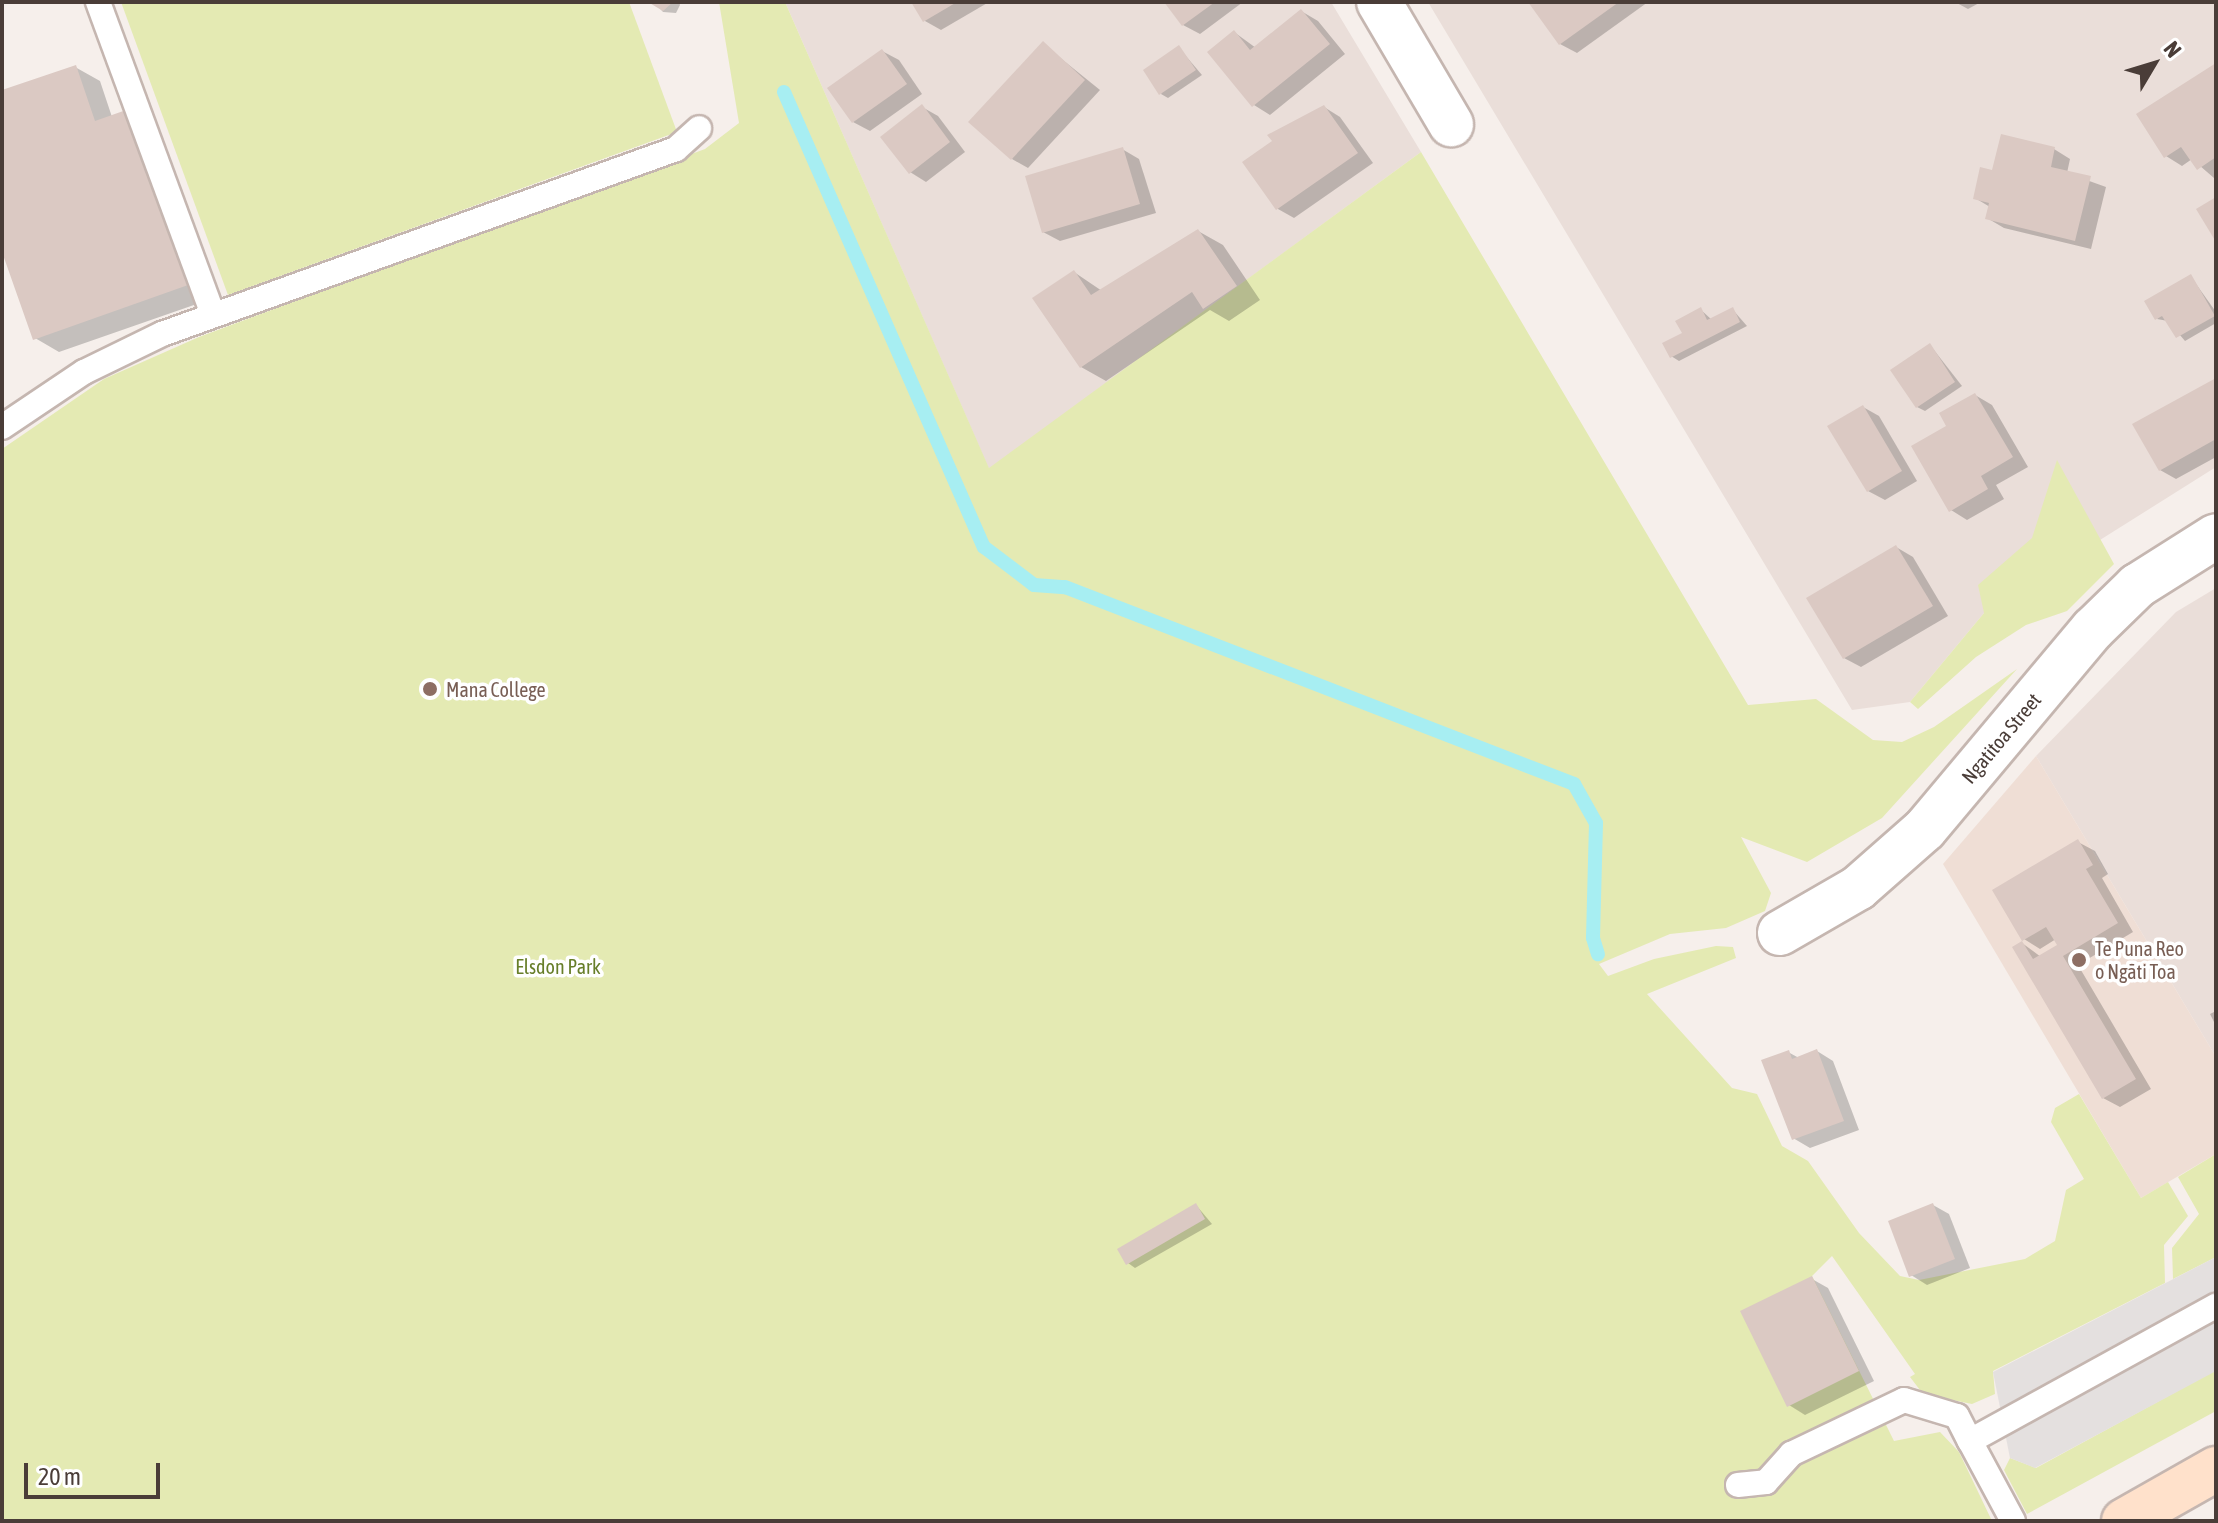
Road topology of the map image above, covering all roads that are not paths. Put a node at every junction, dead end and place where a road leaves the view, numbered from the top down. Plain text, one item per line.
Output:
1 (98, 2) edge
2 (1379, 2) edge
3 (1451, 124) dead end
4 (699, 128) dead end
5 (213, 315) junction
6 (2, 427) edge
7 (2216, 536) edge
8 (1780, 933) dead end
9 (2216, 1306) edge
10 (1970, 1441) junction
11 (2216, 1469) edge
12 (1738, 1485) dead end
13 (2013, 1521) edge
14 (2124, 1521) edge

1 - 5 lane
2 - 3 street
4 - 5 lane
5 - 6 lane
7 - 8 street, Ngatitoa Street
9 - 10 lane
10 - 12 lane
10 - 13 lane
11 - 14 main road

